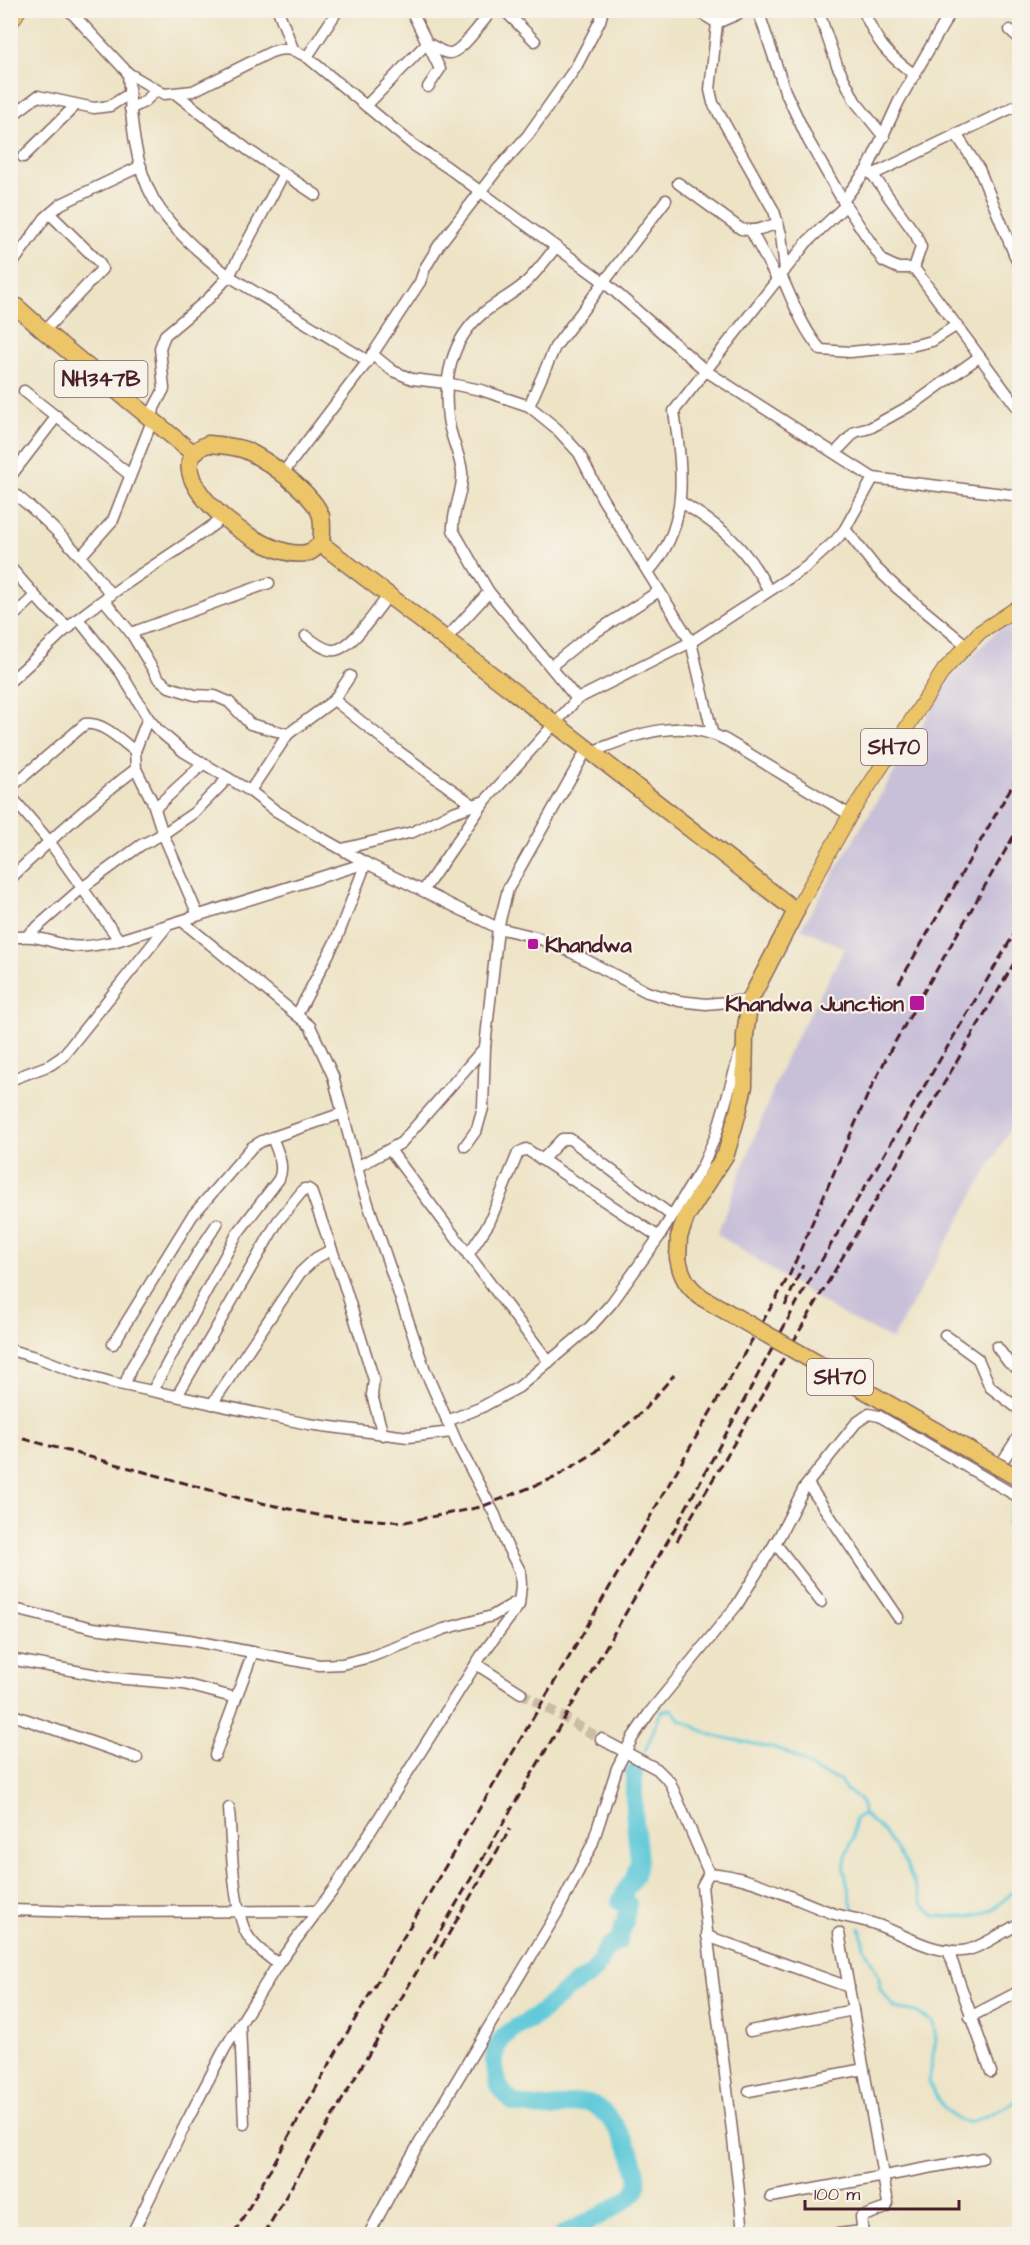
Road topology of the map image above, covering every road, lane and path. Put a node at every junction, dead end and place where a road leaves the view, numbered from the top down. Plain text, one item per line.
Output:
1 (19, 10) edge
2 (69, 10) edge
3 (278, 10) edge
4 (338, 10) edge
5 (411, 10) edge
6 (492, 10) edge
7 (504, 10) edge
8 (603, 10) edge
9 (696, 10) edge
10 (747, 10) edge
11 (758, 10) edge
12 (818, 10) edge
13 (863, 10) edge
14 (953, 10) edge
15 (717, 23) junction
16 (10, 25) edge
17 (1010, 30) dead end
18 (1020, 39) edge
19 (535, 41) dead end
20 (427, 43) junction
21 (293, 49) junction
22 (307, 57) junction
23 (128, 73) junction
24 (915, 75) junction
25 (428, 87) dead end
26 (157, 90) junction
27 (129, 94) junction
28 (176, 94) junction
29 (1020, 104) edge
30 (76, 105) junction
31 (366, 106) junction
32 (130, 109) junction
33 (10, 117) edge
34 (956, 134) junction
35 (884, 137) junction
36 (23, 157) dead end
37 (141, 166) junction
38 (870, 171) junction
39 (283, 175) junction
40 (678, 183) dead end
41 (481, 192) junction
42 (316, 195) dead end
43 (666, 200) dead end
44 (844, 203) junction
45 (50, 214) junction
46 (778, 223) junction
47 (751, 231) junction
48 (556, 247) junction
49 (10, 267) edge
50 (914, 268) junction
51 (1020, 268) edge
52 (781, 275) junction
53 (229, 276) junction
54 (604, 282) junction
55 (10, 301) edge
56 (957, 326) junction
57 (44, 331) junction
58 (370, 357) junction
59 (980, 357) junction
60 (706, 371) junction
61 (446, 383) junction
62 (24, 391) dead end
63 (529, 406) junction
64 (1020, 411) edge
65 (57, 416) junction
66 (152, 421) junction
67 (835, 453) junction
68 (194, 454) junction
69 (283, 473) junction
70 (130, 475) junction
71 (10, 477) edge
72 (873, 478) junction
73 (10, 490) edge
74 (1020, 496) edge
75 (681, 502) junction
76 (224, 517) junction
77 (845, 529) junction
78 (321, 544) junction
79 (81, 556) junction
80 (10, 567) edge
81 (648, 572) junction
82 (269, 583) dead end
83 (660, 591) junction
84 (769, 591) junction
85 (489, 592) junction
86 (389, 595) junction
87 (35, 596) junction
88 (108, 597) junction
89 (1020, 606) edge
90 (10, 619) edge
91 (78, 619) junction
92 (69, 628) junction
93 (131, 633) junction
94 (306, 636) dead end
95 (446, 639) junction
96 (691, 642) junction
97 (966, 645) junction
98 (552, 666) junction
99 (350, 676) dead end
100 (10, 681) edge
101 (577, 699) junction
102 (334, 700) junction
103 (148, 718) junction
104 (552, 723) junction
105 (712, 732) junction
106 (288, 734) junction
107 (135, 751) junction
108 (589, 751) junction
109 (203, 764) junction
110 (136, 769) junction
111 (228, 778) junction
112 (10, 788) edge
113 (250, 791) junction
114 (10, 795) edge
115 (485, 801) junction
116 (472, 804) junction
117 (155, 808) junction
118 (850, 815) junction
119 (164, 834) junction
120 (49, 841) junction
121 (342, 849) junction
122 (366, 863) junction
123 (10, 879) edge
124 (82, 888) junction
125 (423, 891) junction
126 (796, 911) junction
127 (198, 915) junction
128 (182, 921) junction
129 (168, 926) junction
130 (498, 928) junction
131 (28, 935) junction
132 (10, 938) edge
133 (119, 940) junction
134 (750, 1000) junction
135 (297, 1015) junction
136 (745, 1035) junction
137 (485, 1047) junction
138 (10, 1080) edge
139 (343, 1113) junction
140 (272, 1137) junction
141 (465, 1146) dead end
142 (390, 1150) junction
143 (542, 1160) junction
144 (357, 1167) junction
145 (672, 1216) junction
146 (217, 1224) dead end
147 (659, 1237) junction
148 (331, 1250) junction
149 (468, 1255) junction
150 (945, 1335) dead end
151 (113, 1344) dead end
152 (997, 1347) dead end
153 (10, 1350) edge
154 (549, 1362) junction
155 (1020, 1370) edge
156 (125, 1384) junction
157 (153, 1390) junction
158 (177, 1396) junction
159 (212, 1404) junction
160 (1020, 1410) edge
161 (447, 1420) junction
162 (452, 1431) junction
163 (1020, 1434) edge
164 (383, 1435) junction
165 (1020, 1479) edge
166 (991, 1481) junction
167 (808, 1484) junction
168 (1020, 1498) edge
169 (775, 1544) junction
170 (519, 1600) junction
171 (820, 1602) dead end
172 (10, 1608) edge
173 (898, 1617) dead end
174 (253, 1652) junction
175 (10, 1659) edge
176 (476, 1664) junction
177 (521, 1693) tunnel mouth
178 (236, 1698) junction
179 (10, 1714) edge
180 (601, 1739) tunnel mouth
181 (624, 1751) junction
182 (215, 1755) dead end
183 (137, 1758) dead end
184 (229, 1808) dead end
185 (709, 1873) junction
186 (10, 1910) edge
187 (239, 1910) junction
188 (318, 1911) junction
189 (1020, 1923) edge
190 (839, 1933) dead end
191 (707, 1936) junction
192 (948, 1950) junction
193 (278, 1965) junction
194 (849, 1987) junction
195 (1020, 1991) edge
196 (853, 2010) junction
197 (970, 2017) junction
198 (240, 2024) junction
199 (750, 2031) dead end
200 (864, 2069) junction
201 (991, 2072) dead end
202 (749, 2091) dead end
203 (244, 2124) dead end
204 (982, 2158) dead end
205 (884, 2177) junction
206 (771, 2197) dead end
207 (863, 2233) edge
208 (132, 2235) edge
209 (369, 2235) edge
210 (743, 2235) edge
211 (838, 2235) edge

1 - 16 main road
2 - 23 street
3 - 21 street
4 - 22 street
5 - 20 street
6 - 20 street
7 - 19 street
8 - 41 street
9 - 15 street
10 - 15 street
11 - 44 street
12 - 35 street
13 - 24 street
14 - 24 street
15 - 46 street
17 - 18 street
20 - 25 street
20 - 31 street
21 - 22 street
21 - 28 street
22 - 31 street
23 - 26 street
23 - 27 street
24 - 35 street
26 - 28 street
26 - 32 street
27 - 30 street
27 - 32 street
28 - 39 street
29 - 34 street
30 - 33 street
30 - 36 street
31 - 41 street
32 - 37 street
34 - 38 street
34 - 51 street
35 - 38 street
37 - 45 street
37 - 53 street
38 - 44 street
38 - 50 street
39 - 42 street
39 - 53 street
40 - 47 street
41 - 48 street
41 - 58 street
43 - 54 street
44 - 50 street
44 - 52 street
45 - 49 street
45 - 57 street
46 - 47 street
46 - 52 street
47 - 52 street
48 - 54 street
48 - 61 street
50 - 56 street
52 - 56 street
52 - 60 street
53 - 58 street
53 - 66 street
54 - 60 street
54 - 63 street
55 - 57 highway, NH347B
56 - 59 street
57 - 66 highway, NH347B
58 - 61 street
58 - 69 street
59 - 64 street
59 - 67 street
60 - 67 street
60 - 75 street
61 - 63 street
61 - 85 street
62 - 65 street
63 - 81 street
65 - 70 street
65 - 71 street
66 - 68 highway, NH347B
66 - 70 street
67 - 72 street
68 - 69 highway
68 - 76 highway
69 - 78 highway
70 - 79 street
72 - 74 street
72 - 77 street
73 - 79 street
75 - 81 street
75 - 84 street
76 - 78 highway
76 - 88 street
77 - 84 street
77 - 97 street
78 - 86 highway
79 - 88 street
80 - 87 street
81 - 83 street
82 - 93 street
83 - 96 street
83 - 98 street
84 - 96 street
85 - 95 street
85 - 98 street
86 - 94 street
86 - 95 highway
87 - 90 street
87 - 92 street
88 - 91 street
88 - 93 street
89 - 97 main road, SH70
91 - 92 street
91 - 103 street
92 - 100 street
93 - 106 street
95 - 104 highway
96 - 101 street
96 - 105 street
97 - 118 main road, SH70
98 - 101 street
99 - 102 street
101 - 104 street
102 - 106 street
102 - 116 street
103 - 107 street
103 - 109 street
104 - 108 highway
104 - 115 street
105 - 108 street
105 - 118 street
106 - 113 street
107 - 110 street
107 - 112 street
108 - 126 highway
108 - 130 street
109 - 111 street
109 - 117 street
110 - 117 street
110 - 120 street
111 - 113 street
111 - 119 street
113 - 121 street
114 - 120 street
115 - 116 street
115 - 125 street
116 - 121 street
117 - 119 street
118 - 126 main road, SH70
119 - 124 street
119 - 127 street
120 - 123 street
120 - 124 street
121 - 122 street
122 - 125 street
122 - 127 street
122 - 135 street
124 - 131 street
124 - 133 street
125 - 130 street
126 - 134 highway, SH70
127 - 128 street
128 - 129 street
128 - 135 street
129 - 133 street
129 - 138 street
130 - 134 street
130 - 137 street
131 - 132 street
131 - 133 street
134 - 136 highway, SH70
135 - 139 street
136 - 145 street
136 - 165 highway, SH70, bridge
137 - 141 street
137 - 142 street
139 - 140 street
139 - 144 street
140 - 151 street
140 - 157 street
142 - 144 street
142 - 149 street
143 - 145 street
143 - 147 street
143 - 149 street
144 - 161 street
145 - 147 street
146 - 156 street
147 - 154 street
148 - 158 street
148 - 159 street
148 - 164 street
149 - 154 street
150 - 160 street
152 - 155 street
153 - 156 street
154 - 161 street
156 - 157 street
157 - 158 street
158 - 159 street
159 - 164 street
161 - 162 street
162 - 164 street
162 - 170 street
163 - 166 street
166 - 167 street
166 - 168 street
167 - 169 street
167 - 173 street
169 - 171 street
169 - 181 street
170 - 174 street
170 - 176 street
172 - 174 street
174 - 178 street
175 - 178 street
176 - 177 street
176 - 188 street
178 - 182 street
179 - 183 street
180 - 181 street
181 - 185 street
181 - 209 street
184 - 187 street
185 - 191 street
185 - 192 street
186 - 187 street
187 - 188 street
187 - 193 street
188 - 193 street
189 - 192 street
190 - 194 street
191 - 194 street
191 - 210 street
192 - 197 street
193 - 198 street
194 - 196 street
195 - 197 street
196 - 199 street
196 - 200 street
197 - 201 street
198 - 203 street
198 - 208 street
200 - 202 street
200 - 205 street
204 - 205 street
205 - 206 street
205 - 207 street
207 - 211 street

